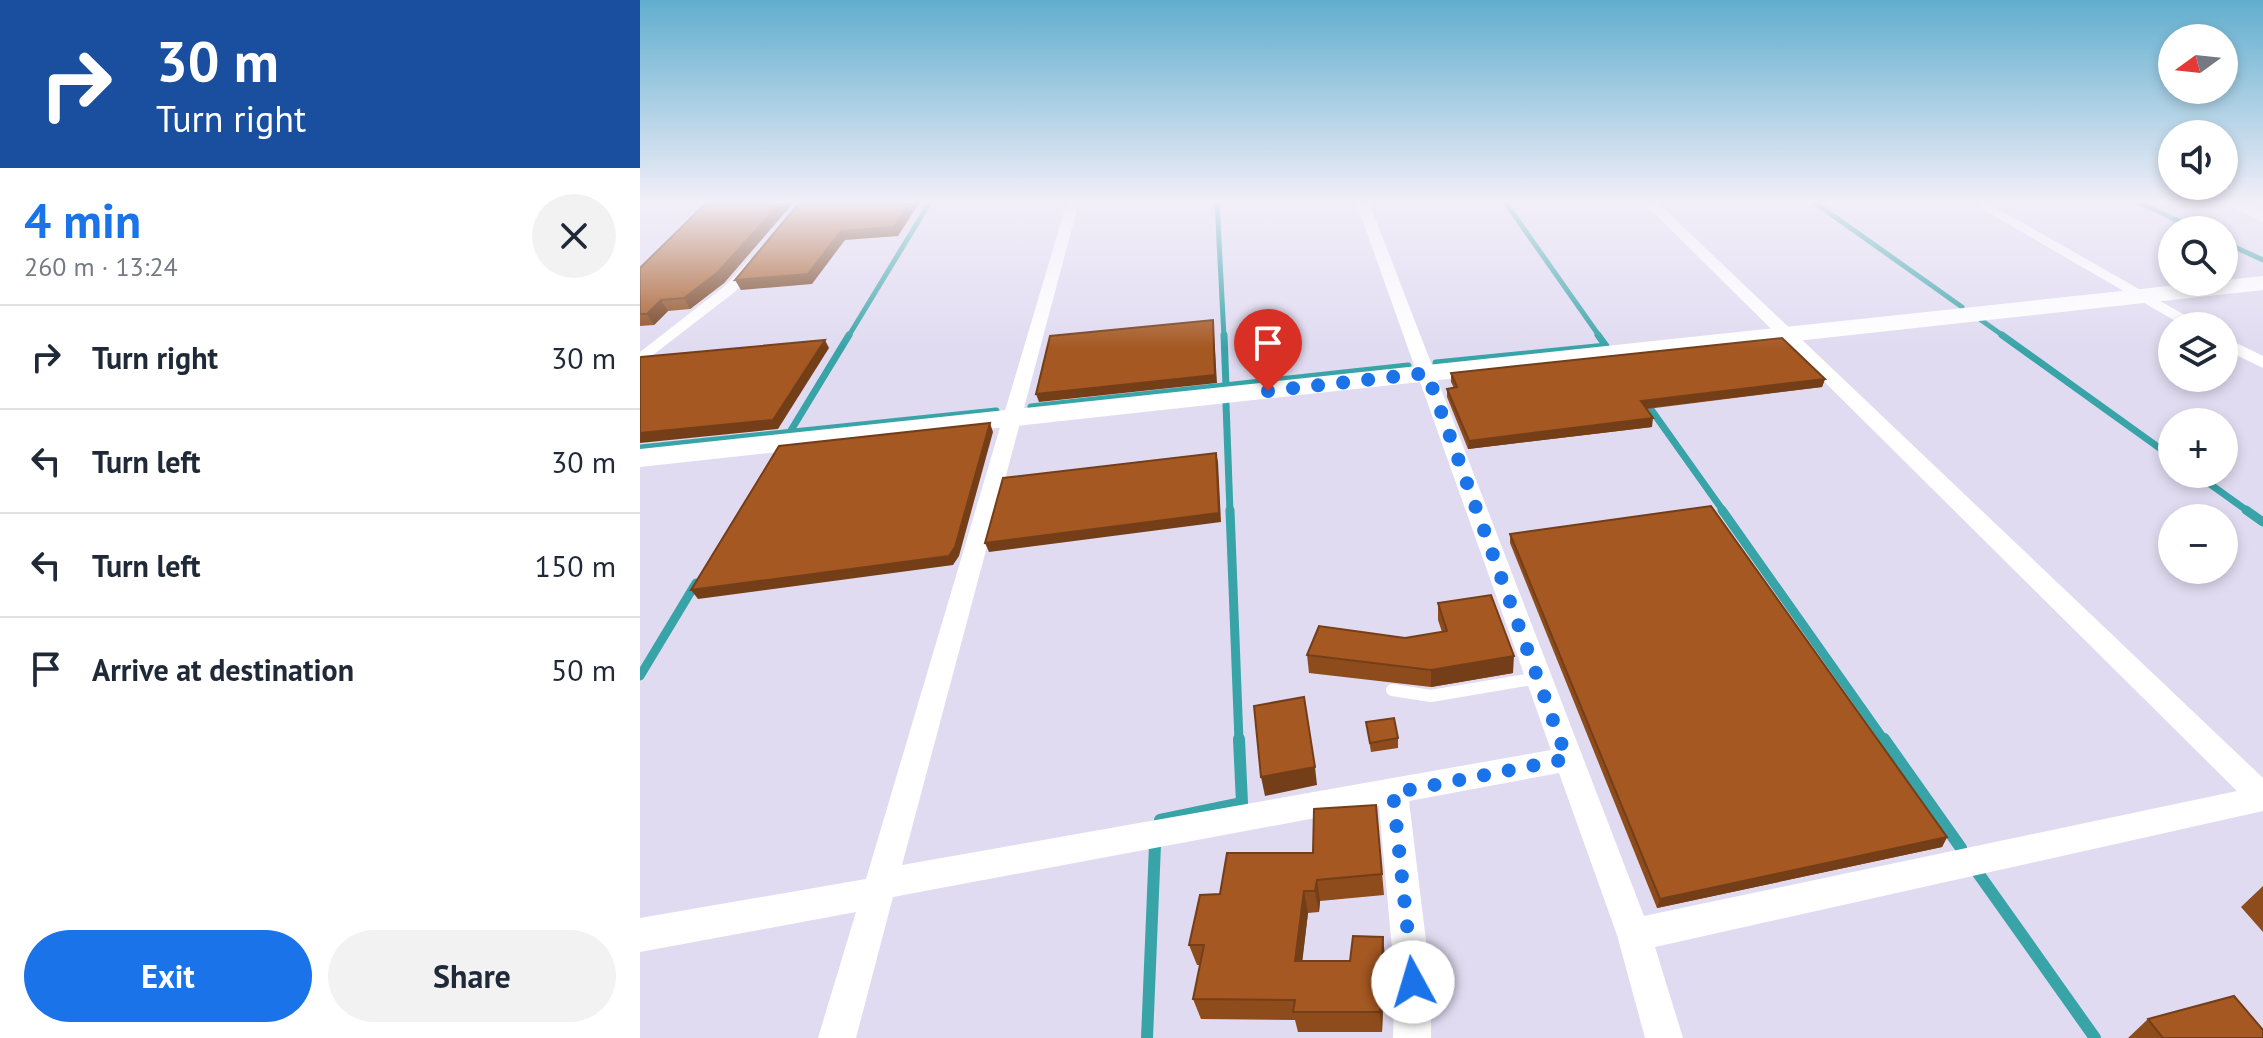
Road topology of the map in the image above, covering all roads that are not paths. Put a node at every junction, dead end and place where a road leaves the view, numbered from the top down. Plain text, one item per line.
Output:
1 (765, 250) edge
2 (1060, 250) edge
3 (1380, 250) edge
4 (1699, 250) edge
5 (2062, 250) edge
6 (2263, 283) edge
7 (2143, 296) junction
8 (2171, 312) edge
9 (1786, 335) junction
10 (2238, 350) edge
11 (640, 360) edge
12 (2263, 363) edge
13 (1427, 373) junction
14 (1014, 418) junction
15 (640, 458) edge
16 (1538, 678) junction
17 (1392, 690) dead end
18 (1567, 759) junction
19 (1393, 793) junction
20 (2263, 798) edge
21 (880, 888) junction
22 (640, 935) edge
23 (1634, 935) junction
24 (837, 1038) edge
25 (1412, 1038) edge
26 (1664, 1038) edge

1 - 11 street
2 - 14 street
3 - 13 street
4 - 9 street
5 - 7 street
6 - 7 street
7 - 8 street
7 - 9 street
9 - 13 street
9 - 20 street
10 - 12 street
13 - 14 street
13 - 16 street
14 - 15 street
14 - 21 street
16 - 17 lane
16 - 18 street
18 - 19 street
18 - 23 street
19 - 21 street
19 - 25 street
20 - 23 street
21 - 22 street
21 - 24 street
23 - 26 street

